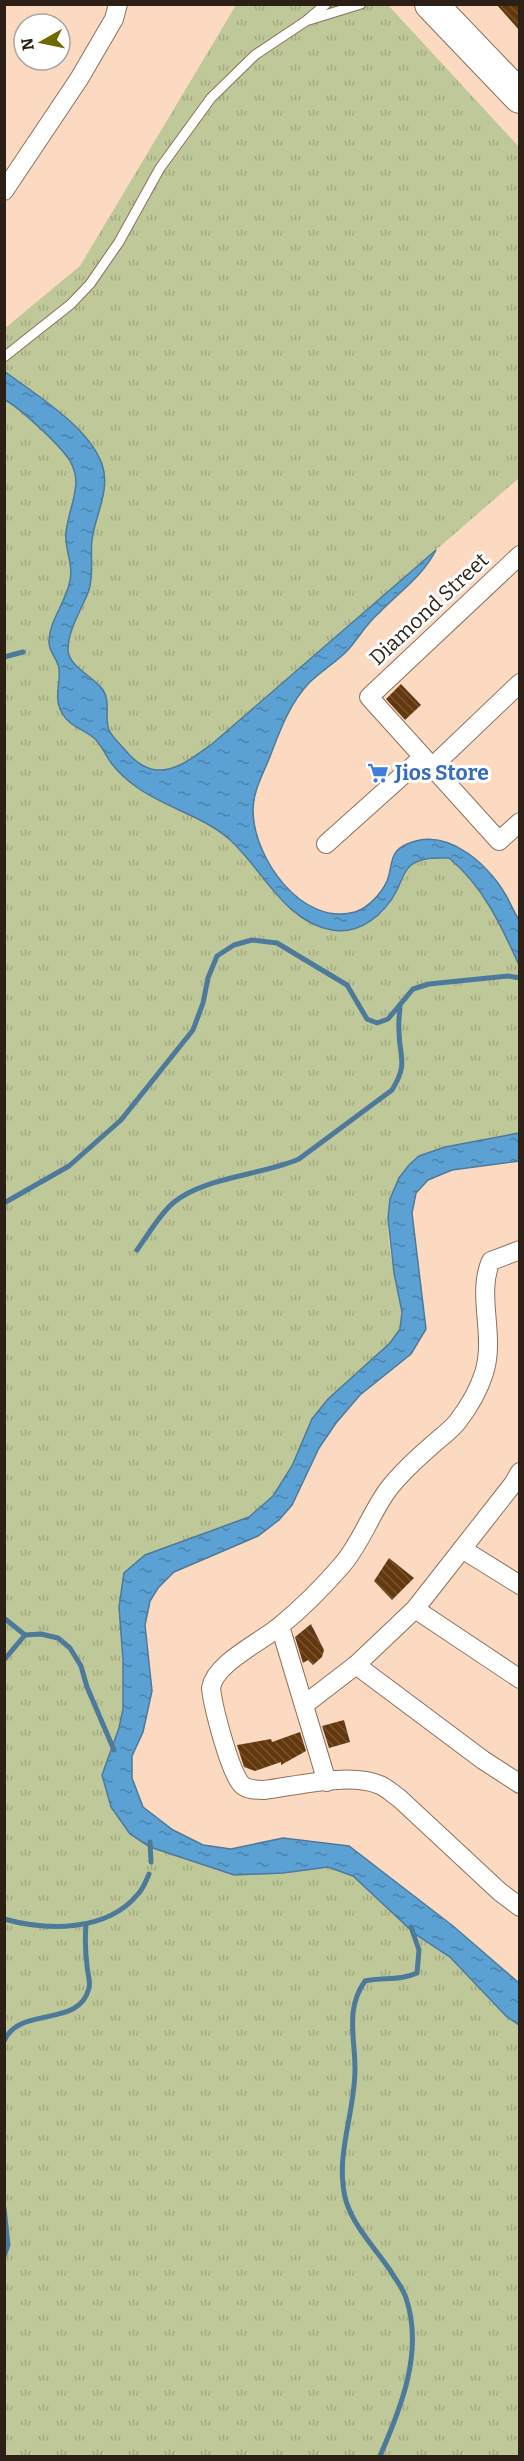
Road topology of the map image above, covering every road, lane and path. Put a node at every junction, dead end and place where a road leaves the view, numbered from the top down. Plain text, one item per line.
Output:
1 (118, 4) edge
2 (326, 4) edge
3 (362, 4) edge
4 (431, 4) edge
5 (306, 21) junction
6 (519, 97) edge
7 (4, 191) edge
8 (4, 357) edge
9 (519, 555) edge
10 (519, 683) edge
11 (427, 762) junction
12 (519, 822) edge
13 (326, 844) dead end
14 (519, 1250) edge
15 (517, 1482) edge
16 (462, 1550) junction
17 (519, 1585) edge
18 (415, 1609) junction
19 (280, 1626) junction
20 (356, 1665) junction
21 (519, 1679) edge
22 (304, 1705) junction
23 (327, 1782) junction
24 (519, 1784) edge
25 (519, 1906) edge

1 - 7 street
2 - 5 lane
3 - 5 lane
4 - 6 highway
5 - 8 lane
9 - 11 street, Diamond Street
10 - 11 street
11 - 12 street
11 - 13 street
14 - 19 street
15 - 16 street
16 - 17 street
16 - 18 street
18 - 20 street
18 - 21 street
19 - 22 street
19 - 23 street
20 - 22 street
20 - 24 street
22 - 23 street
23 - 25 street

